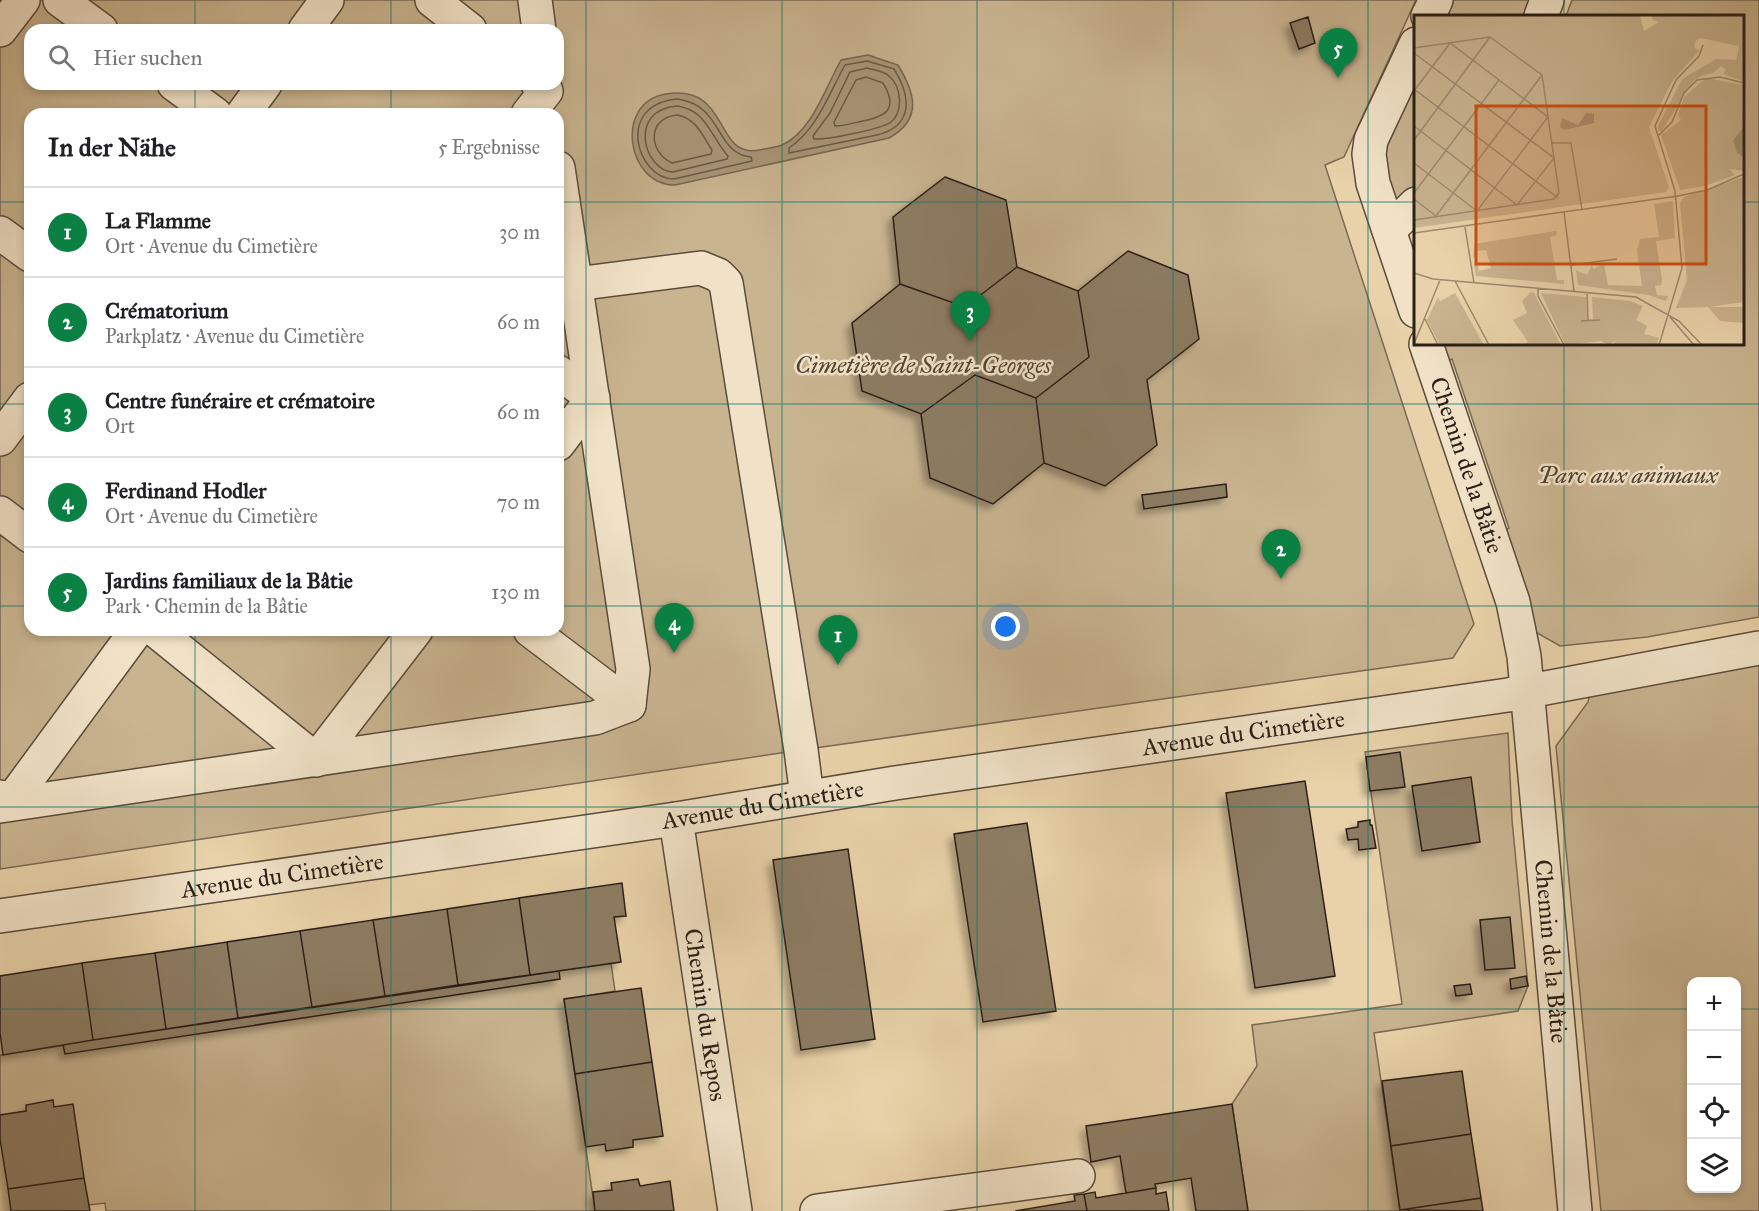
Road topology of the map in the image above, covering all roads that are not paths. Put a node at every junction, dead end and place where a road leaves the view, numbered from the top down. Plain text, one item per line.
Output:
1 (23, 0) edge
2 (60, 0) edge
3 (327, 0) edge
4 (432, 0) edge
5 (535, 0) edge
6 (1436, 0) edge
7 (1547, 0) edge
8 (1428, 15) edge
9 (1541, 15) edge
10 (93, 24) edge
11 (309, 24) edge
12 (462, 24) edge
13 (538, 24) edge
14 (0, 30) edge
15 (1414, 48) edge
16 (182, 90) edge
17 (261, 90) edge
18 (207, 108) edge
19 (247, 108) edge
20 (1414, 206) edge
21 (564, 207) edge
22 (1389, 230) junction
23 (0, 232) edge
24 (24, 250) edge
25 (576, 284) junction
26 (1414, 304) edge
27 (1426, 345) edge
28 (564, 376) edge
29 (593, 398) junction
30 (24, 407) edge
31 (564, 436) edge
32 (0, 439) edge
33 (0, 513) edge
34 (24, 531) edge
35 (132, 636) edge
36 (162, 636) edge
37 (411, 636) edge
38 (538, 636) edge
39 (1759, 648) edge
40 (1526, 692) junction
41 (629, 705) junction
42 (316, 760) junction
43 (807, 797) junction
44 (3, 803) edge
45 (676, 819) junction
46 (0, 916) edge
47 (1078, 1176) dead end
48 (735, 1211) edge
49 (817, 1211) edge
50 (1575, 1211) edge

1 - 14 street
2 - 10 street
3 - 11 street
4 - 12 street
5 - 13 street
6 - 8 street
7 - 9 street
15 - 22 street
16 - 18 street
17 - 19 street
20 - 22 street
21 - 25 street
22 - 26 street
23 - 24 street
25 - 29 street
25 - 43 street
27 - 40 street, Chemin de la Bâtie
28 - 29 street
29 - 31 street
29 - 41 street
30 - 32 street
33 - 34 street
35 - 44 street
36 - 42 street
37 - 42 street
38 - 41 street
39 - 40 street
40 - 43 street, Avenue du Cimetière
40 - 50 street, Chemin de la Bâtie
41 - 42 street
42 - 44 street
43 - 45 street, Avenue du Cimetière
45 - 46 street, Avenue du Cimetière
45 - 48 street, Chemin du Repos
47 - 49 street

